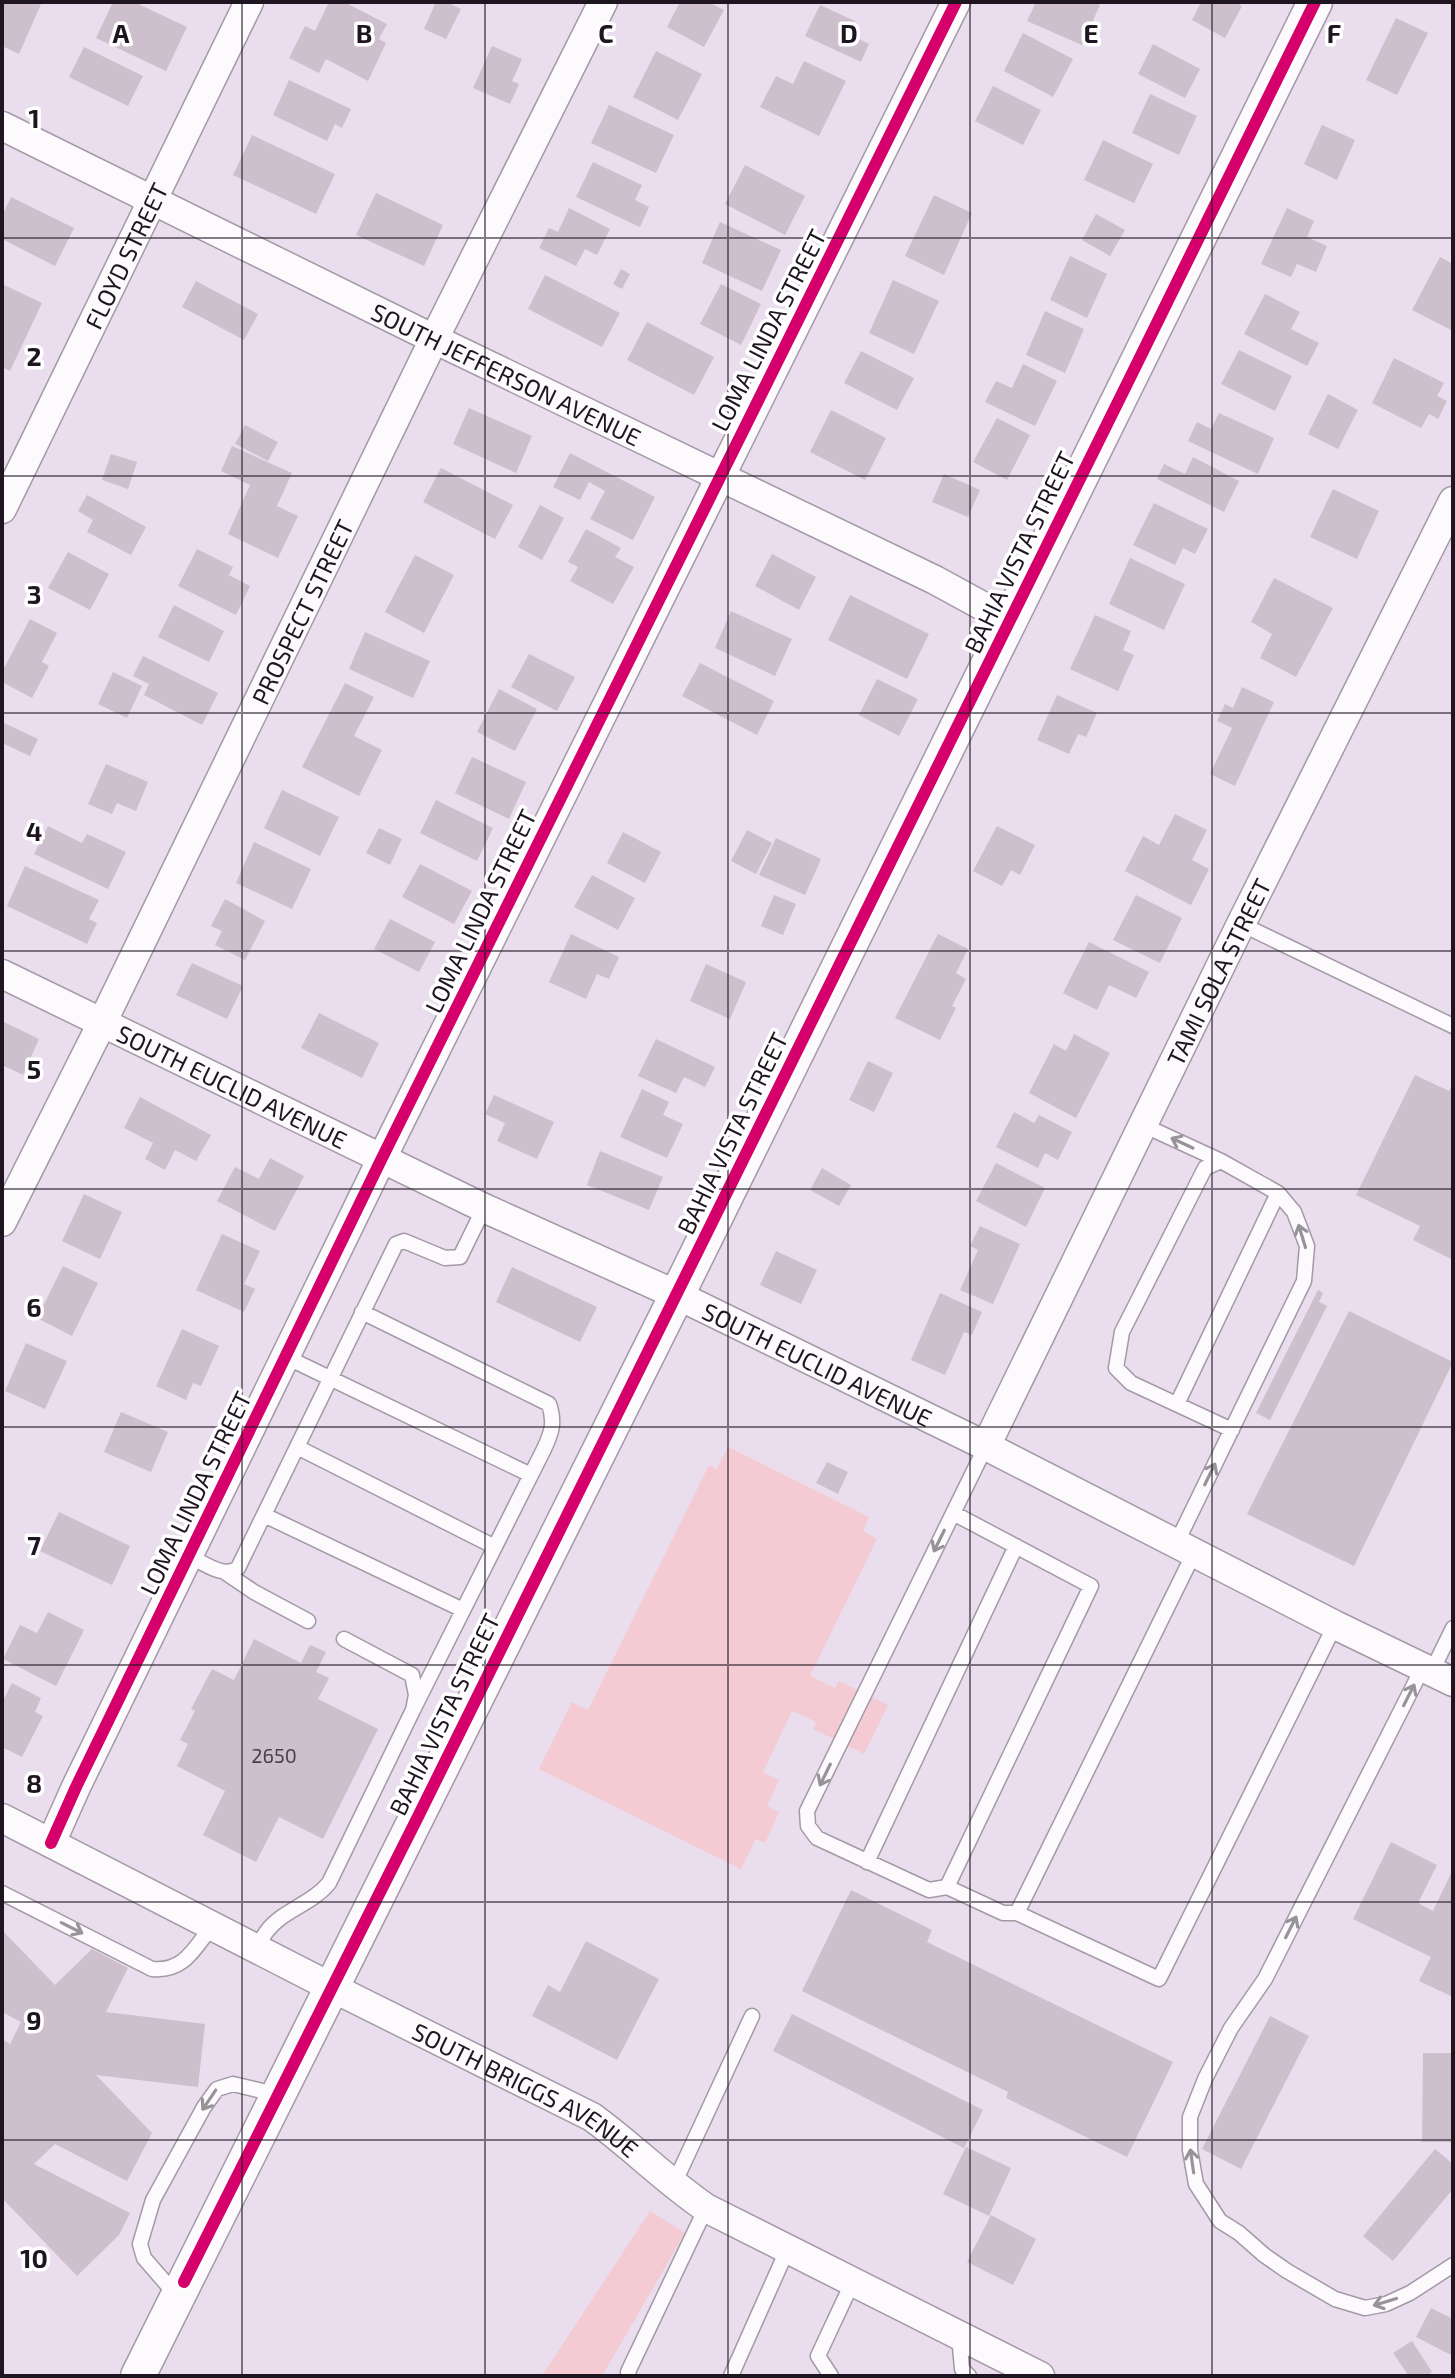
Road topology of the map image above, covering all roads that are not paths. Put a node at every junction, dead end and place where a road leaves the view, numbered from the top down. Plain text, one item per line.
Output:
1 (249, 2) edge
2 (603, 2) edge
3 (956, 2) edge
4 (1315, 2) edge
5 (2, 126) edge
6 (152, 200) junction
7 (434, 339) junction
8 (719, 476) junction
9 (1453, 501) edge
10 (2, 509) edge
11 (1010, 621) junction
12 (1241, 924) junction
13 (2, 974) edge
14 (102, 1023) junction
15 (1453, 1026) edge
16 (1143, 1125) junction
17 (382, 1158) junction
18 (1221, 1161) junction
19 (1278, 1193) junction
20 (484, 1208) junction
21 (2, 1222) edge
22 (677, 1295) junction
23 (362, 1312) junction
24 (286, 1357) junction
25 (330, 1377) junction
26 (1177, 1404) junction
27 (1232, 1430) junction
28 (986, 1446) junction
29 (297, 1447) junction
30 (531, 1475) junction
31 (953, 1513) junction
32 (264, 1515) junction
33 (1016, 1546) junction
34 (495, 1547) junction
35 (1185, 1549) junction
36 (189, 1556) junction
37 (226, 1573) junction
38 (463, 1610) junction
39 (308, 1621) dead end
40 (1335, 1625) junction
41 (1453, 1628) edge
42 (344, 1639) dead end
43 (1436, 1673) edge
44 (413, 1710) junction
45 (2, 1818) edge
46 (51, 1843) junction
47 (867, 1862) junction
48 (947, 1887) junction
49 (2, 1893) edge
50 (1017, 1913) junction
51 (212, 1926) junction
52 (257, 1949) junction
53 (333, 1988) junction
54 (752, 2016) dead end
55 (279, 2095) junction
56 (673, 2186) junction
57 (706, 2208) junction
58 (788, 2248) junction
59 (1453, 2265) edge
60 (853, 2281) junction
61 (177, 2296) junction
62 (947, 2329) junction
63 (628, 2375) edge
64 (138, 2376) edge
65 (731, 2376) edge
66 (831, 2376) edge
67 (969, 2376) edge
68 (1040, 2376) edge

1 - 6 street, FLOYD STREET
2 - 7 street, PROSPECT STREET
3 - 8 street, LOMA LINDA STREET
4 - 11 street, BAHIA VISTA STREET
5 - 6 street, SOUTH JEFFERSON AVENUE
6 - 7 street, SOUTH JEFFERSON AVENUE
6 - 10 street, FLOYD STREET
7 - 8 street, SOUTH JEFFERSON AVENUE
7 - 14 street, PROSPECT STREET
8 - 11 street, SOUTH JEFFERSON AVENUE
8 - 17 street, LOMA LINDA STREET
9 - 12 street, TAMI SOLA STREET
11 - 22 street, BAHIA VISTA STREET
12 - 15 lane
12 - 16 street, TAMI SOLA STREET
13 - 14 street, SOUTH EUCLID AVENUE
14 - 17 street, SOUTH EUCLID AVENUE
14 - 21 street, PROSPECT STREET
18 -> 16 lane
16 - 28 street, TAMI SOLA STREET
17 - 20 street, SOUTH EUCLID AVENUE
17 - 24 street, LOMA LINDA STREET
18 - 19 lane
18 - 26 lane
19 - 26 lane
27 -> 19 lane
20 - 22 street, SOUTH EUCLID AVENUE
20 - 23 lane
22 - 28 street, SOUTH EUCLID AVENUE
22 - 53 street, BAHIA VISTA STREET
23 - 25 lane
23 - 30 lane
24 - 25 lane
24 - 36 street, LOMA LINDA STREET
25 - 29 lane
25 - 30 lane
26 - 27 lane
35 -> 27 lane
28 - 31 lane
28 - 35 street, SOUTH EUCLID AVENUE
29 - 32 lane
29 - 34 lane
30 - 34 lane
31 - 33 lane
31 -> 47 lane
32 - 37 lane
32 - 38 lane
33 - 47 lane
33 - 48 lane
34 - 38 lane
35 - 40 street, SOUTH EUCLID AVENUE
35 - 50 lane
36 - 37 lane
36 - 46 street, LOMA LINDA STREET
37 - 39 lane
38 - 44 lane
40 - 43 street, SOUTH EUCLID AVENUE
40 - 50 lane
41 - 43 lane
42 - 44 lane
59 -> 43 lane
44 - 52 lane
45 - 46 street, SOUTH BRIGGS AVENUE
46 - 51 street, SOUTH BRIGGS AVENUE
47 - 48 lane
48 - 50 lane
49 -> 51 lane
51 - 52 street, SOUTH BRIGGS AVENUE
52 - 53 street, SOUTH BRIGGS AVENUE
53 - 55 street, BAHIA VISTA STREET
53 - 56 street, SOUTH BRIGGS AVENUE
54 - 56 lane
55 - 61 street, BAHIA VISTA STREET
55 -> 61 lane
56 - 57 street, SOUTH BRIGGS AVENUE
57 - 58 street, SOUTH BRIGGS AVENUE
57 - 63 lane
58 - 60 street, SOUTH BRIGGS AVENUE
58 - 65 lane
60 - 62 street, SOUTH BRIGGS AVENUE
60 - 66 lane
61 - 64 street, BAHIA VISTA STREET
62 - 67 lane
62 - 68 street, SOUTH BRIGGS AVENUE

